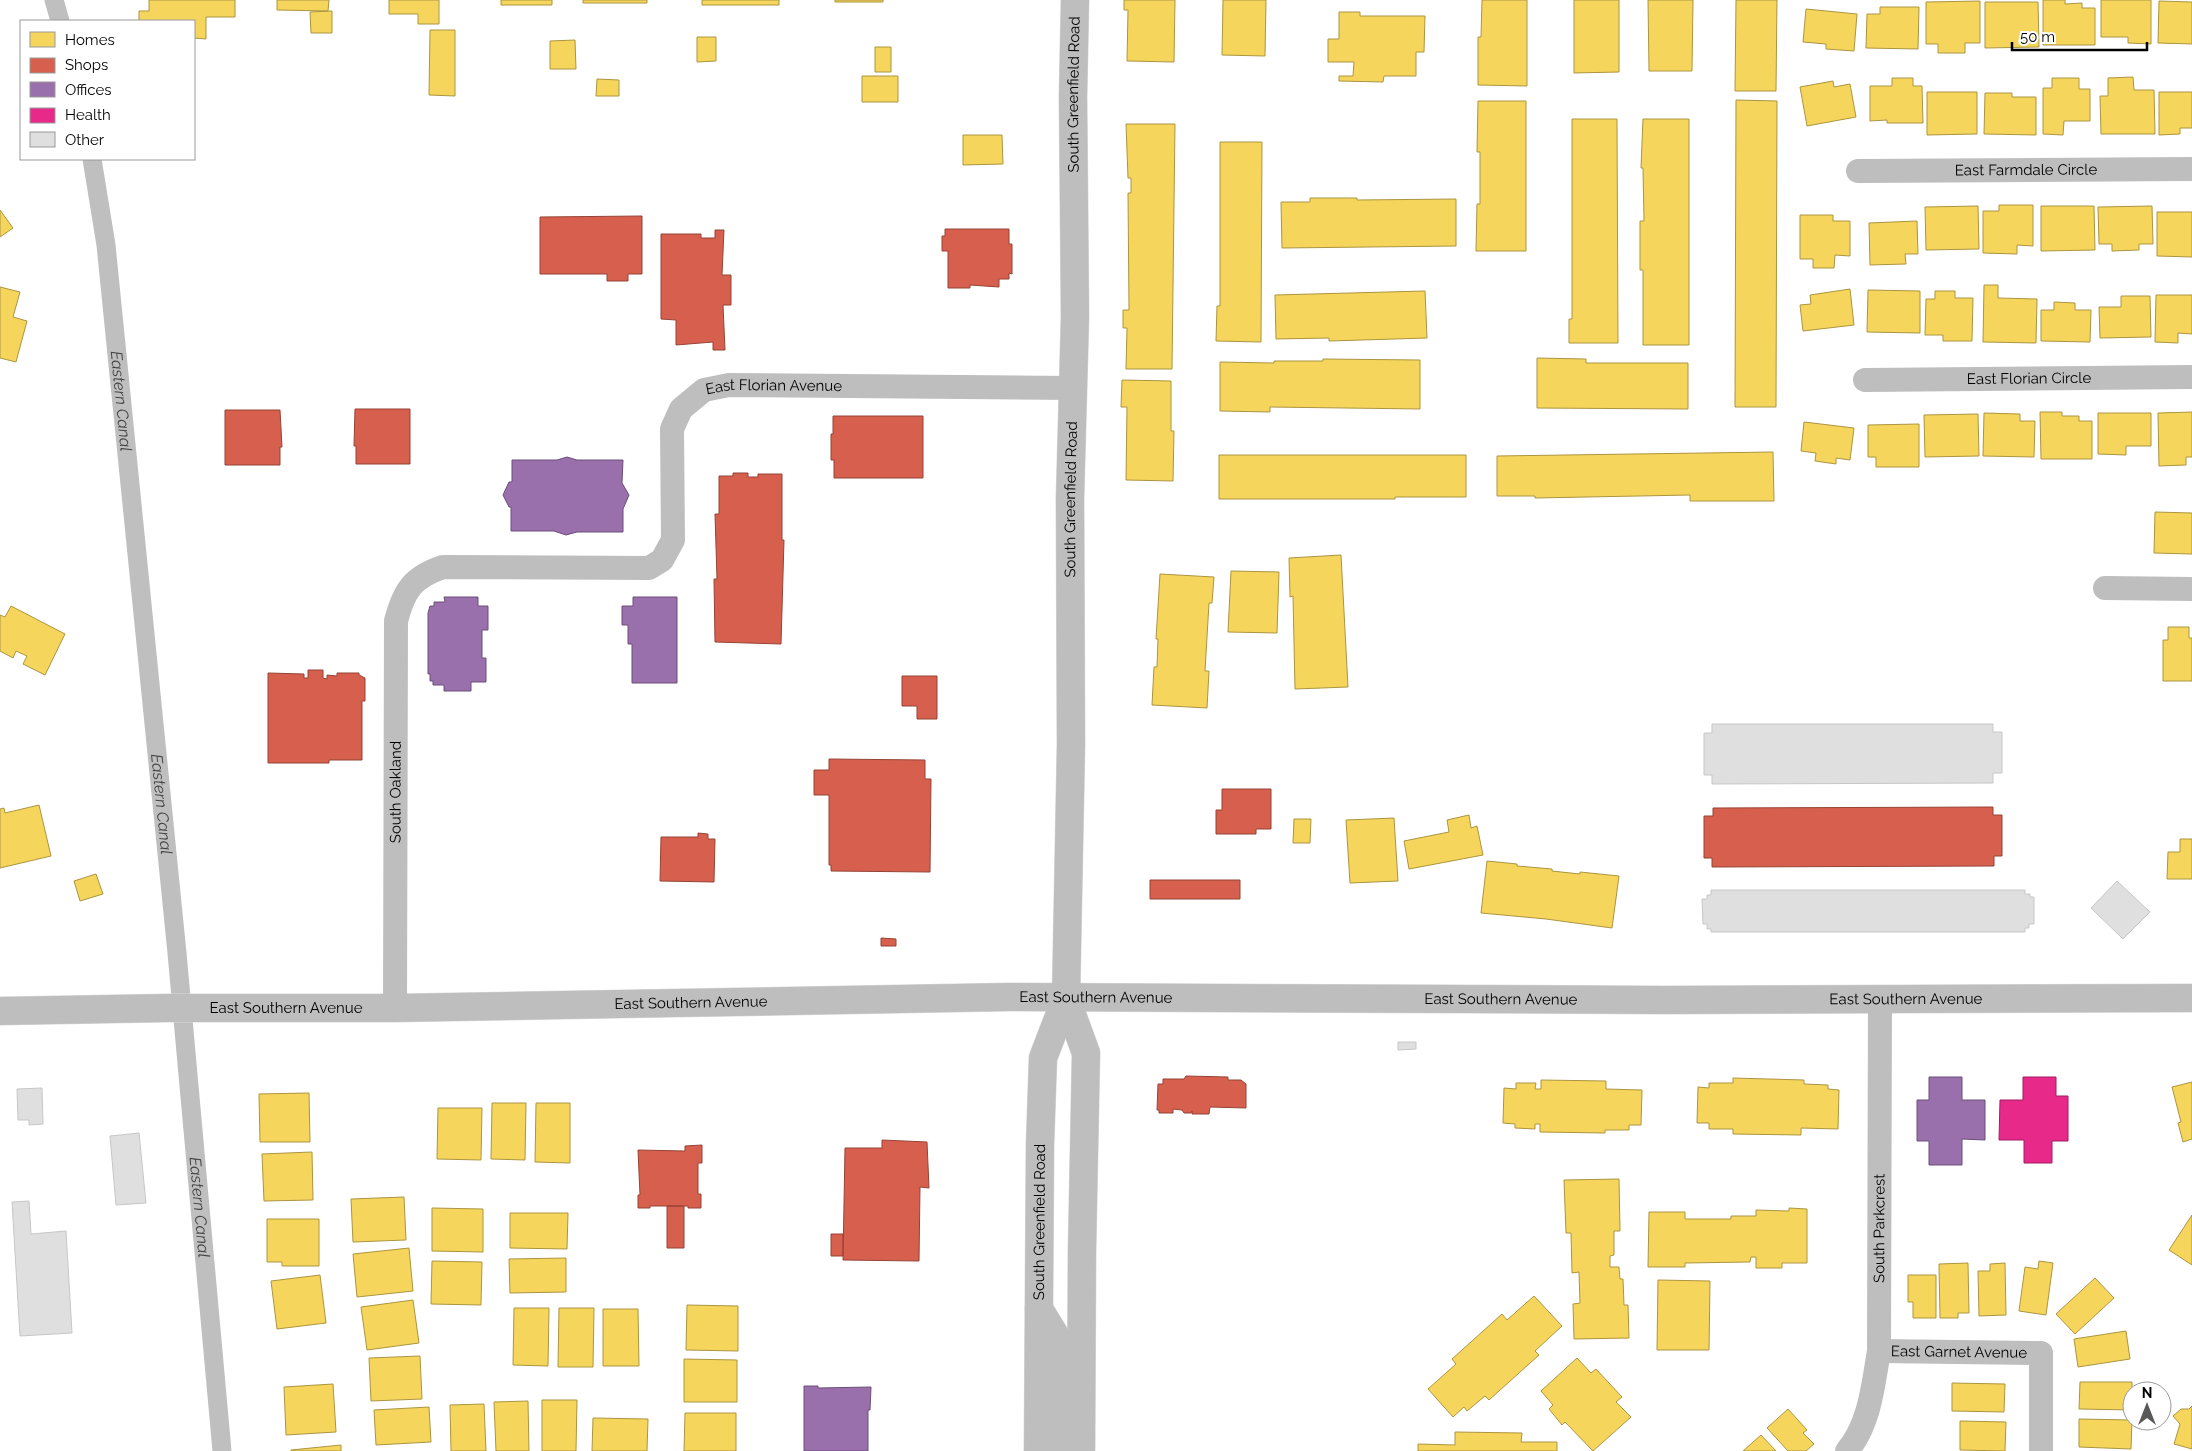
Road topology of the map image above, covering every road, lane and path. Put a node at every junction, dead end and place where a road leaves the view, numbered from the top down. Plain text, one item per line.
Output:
1 (1075, 0) edge
2 (2192, 169) edge
3 (1858, 171) dead end
4 (2192, 377) edge
5 (1865, 380) dead end
6 (1074, 388) junction
7 (414, 582) joint
8 (2105, 588) dead end
9 (2192, 589) edge
10 (1066, 998) junction
11 (2192, 998) edge
12 (1880, 999) junction
13 (395, 1008) junction
14 (0, 1011) edge
15 (1039, 1309) junction
16 (1879, 1351) junction
17 (1038, 1451) edge
18 (1061, 1451) edge
19 (1081, 1451) edge
20 (1847, 1451) edge
21 (2042, 1451) edge

1 - 6 main road, South Greenfield Road
2 - 3 street, East Farmdale Circle
4 - 5 street, East Florian Circle
6 - 7 street, East Florian Avenue
6 - 10 main road, South Greenfield Road
7 - 13 street, South Oakland
8 - 9 street
10 - 12 main road, East Southern Avenue
10 - 13 main road, East Southern Avenue
10 - 15 main road, South Greenfield Road
10 - 19 main road, South Greenfield Road
11 - 12 main road, East Southern Avenue
12 - 16 street, South Parkcrest
13 - 14 main road, East Southern Avenue
15 - 17 main road, South Greenfield Road
15 - 18 main road
16 - 20 street, South Parkcrest
16 - 21 street, East Garnet Avenue

